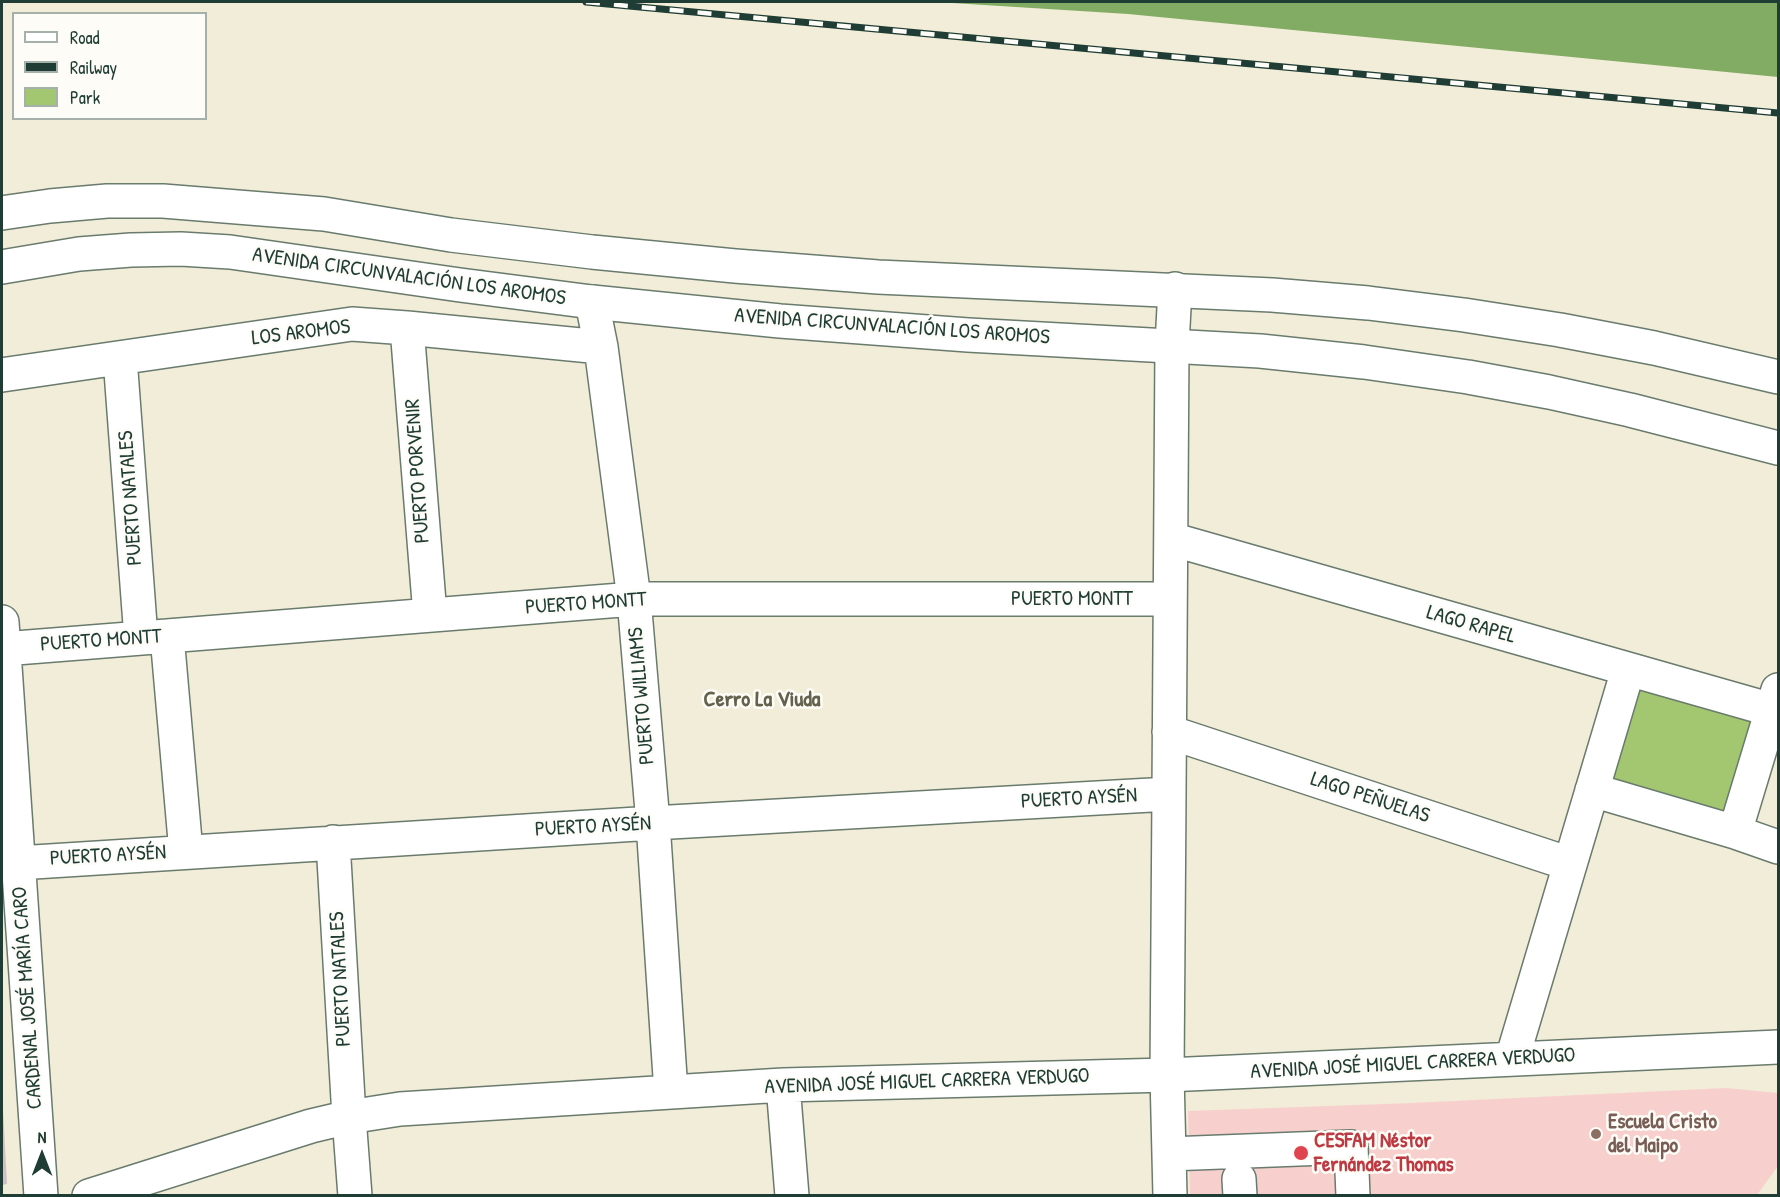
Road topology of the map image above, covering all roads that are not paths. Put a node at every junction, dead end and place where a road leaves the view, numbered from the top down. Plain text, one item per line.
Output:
1 (2, 213) edge
2 (2, 267) edge
3 (1175, 289) junction
4 (592, 302) junction
5 (407, 328) junction
6 (1172, 345) junction
7 (601, 347) junction
8 (120, 358) junction
9 (2, 375) edge
10 (1779, 377) edge
11 (1779, 448) edge
12 (1171, 539) junction
13 (634, 599) junction
14 (1170, 599) junction
15 (430, 615) junction
16 (2, 635) edge
17 (154, 637) junction
18 (1628, 670) junction
19 (1775, 700) edge
20 (1169, 732) junction
21 (1592, 790) junction
22 (1168, 794) junction
23 (653, 823) junction
24 (1735, 832) junction
25 (333, 842) junction
26 (1779, 847) edge
27 (186, 852) junction
28 (10, 863) edge
29 (1570, 864) junction
30 (1779, 1047) edge
31 (1512, 1059) junction
32 (1167, 1075) junction
33 (783, 1085) junction
34 (671, 1092) junction
35 (349, 1117) junction
36 (1168, 1154) junction
37 (41, 1196) edge
38 (89, 1196) edge
39 (355, 1196) edge
40 (792, 1196) edge
41 (1170, 1196) edge
42 (1353, 1196) edge

1 - 3 street
2 - 4 street, AVENIDA CIRCUNVALACIÓN LOS AROMOS
3 - 6 street
3 - 10 street
4 - 6 street, AVENIDA CIRCUNVALACIÓN LOS AROMOS
4 - 7 street, PUERTO WILLIAMS
5 - 7 street, LOS AROMOS
5 - 8 street, LOS AROMOS
5 - 15 street, PUERTO PORVENIR
6 - 11 street, AVENIDA CIRCUNVALACIÓN LOS AROMOS
6 - 12 street
7 - 13 street, PUERTO WILLIAMS
8 - 9 street, LOS AROMOS
8 - 17 street, PUERTO NATALES
12 - 14 street
12 - 18 street, LAGO RAPEL
13 - 14 street, PUERTO MONTT
13 - 15 street, PUERTO MONTT
13 - 23 street, PUERTO WILLIAMS
14 - 20 street
15 - 17 street, PUERTO MONTT
16 - 17 street, PUERTO MONTT
16 - 28 street, CARDENAL JOSÉ MARÍA CARO
17 - 27 street, PUERTO NATALES
18 - 19 street, LAGO RAPEL
18 - 21 street
19 - 24 street
20 - 22 street
20 - 29 street, LAGO PEÑUELAS
21 - 24 street
21 - 29 street
22 - 23 street, PUERTO AYSÉN
22 - 32 street
23 - 25 street, PUERTO AYSÉN
23 - 34 street, PUERTO WILLIAMS
24 - 26 street
25 - 27 street, PUERTO AYSÉN
25 - 35 street, PUERTO NATALES
27 - 28 street, PUERTO AYSÉN
28 - 37 street, CARDENAL JOSÉ MARÍA CARO
29 - 31 street
30 - 31 street, AVENIDA JOSÉ MIGUEL CARRERA VERDUGO
31 - 32 street, AVENIDA JOSÉ MIGUEL CARRERA VERDUGO
32 - 33 street, AVENIDA JOSÉ MIGUEL CARRERA VERDUGO
32 - 36 street
33 - 34 street, AVENIDA JOSÉ MIGUEL CARRERA VERDUGO
33 - 40 street
34 - 35 street, AVENIDA JOSÉ MIGUEL CARRERA VERDUGO
35 - 38 street, AVENIDA JOSÉ MIGUEL CARRERA VERDUGO
35 - 39 street, PUERTO NATALES
36 - 41 street
36 - 42 street

